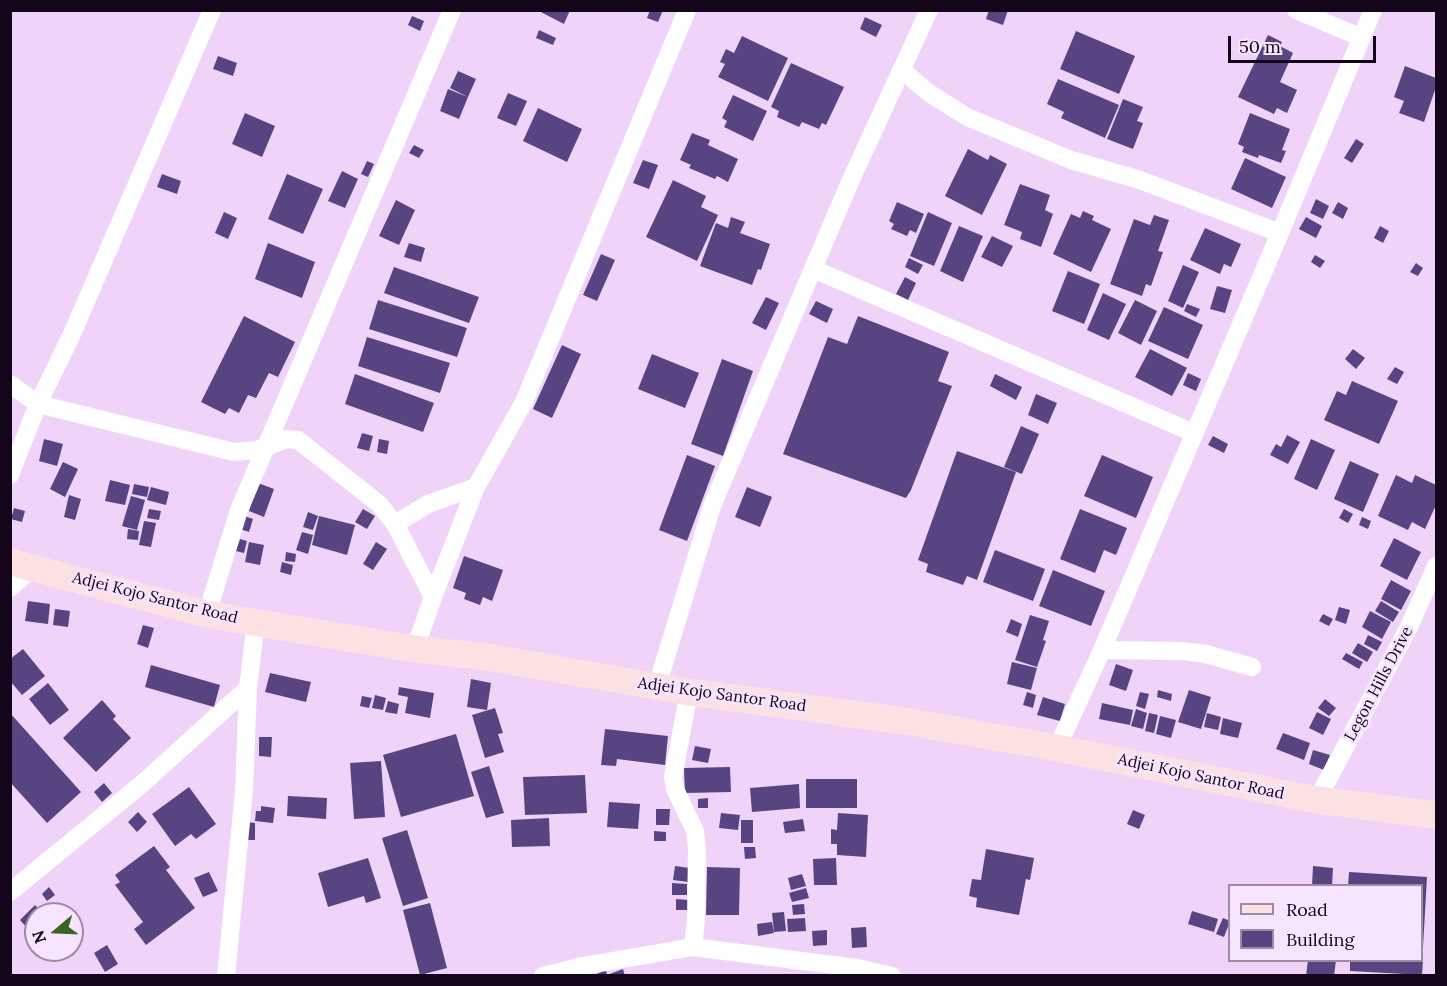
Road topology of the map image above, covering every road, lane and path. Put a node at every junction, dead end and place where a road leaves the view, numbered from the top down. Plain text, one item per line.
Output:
1 (212, 10) edge
2 (452, 10) edge
3 (687, 10) edge
4 (929, 10) edge
5 (1296, 10) edge
6 (1373, 10) edge
7 (1360, 37) junction
8 (902, 70) junction
9 (1280, 233) junction
10 (813, 268) junction
11 (10, 384) edge
12 (38, 404) junction
13 (1194, 433) junction
14 (266, 446) junction
15 (10, 474) edge
16 (476, 487) junction
17 (395, 524) junction
18 (22, 564) edge
19 (1437, 566) edge
20 (10, 588) edge
21 (432, 597) junction
22 (207, 614) junction
23 (256, 622) junction
24 (415, 649) junction
25 (1102, 650) junction
26 (1252, 667) dead end
27 (657, 686) junction
28 (248, 688) junction
29 (689, 692) junction
30 (1057, 748) junction
31 (1317, 800) junction
32 (1437, 815) edge
33 (10, 892) edge
34 (693, 947) junction
35 (226, 975) edge
36 (543, 975) edge
37 (892, 975) edge

1 - 12 street
2 - 14 street
3 - 16 street
4 - 8 street
5 - 7 street
6 - 7 street
7 - 9 street
8 - 9 street
8 - 10 street
9 - 13 street
10 - 13 street
10 - 27 street
11 - 12 street
12 - 14 street
12 - 15 street
13 - 25 street
14 - 17 street
14 - 22 street
16 - 17 street
16 - 21 street
17 - 21 street
18 - 20 street
18 - 22 street, Adjei Kojo Santor Road
19 - 31 street, Legon Hills Drive
21 - 24 street
22 - 23 street, Adjei Kojo Santor Road
23 - 24 street, Adjei Kojo Santor Road
23 - 28 street
24 - 27 street, Adjei Kojo Santor Road
25 - 26 street
25 - 30 street
27 - 29 street, Adjei Kojo Santor Road
28 - 33 street
28 - 35 street
29 - 30 street, Adjei Kojo Santor Road
29 - 34 street
30 - 31 street, Adjei Kojo Santor Road
31 - 32 street, Adjei Kojo Santor Road
34 - 36 street
34 - 37 street

